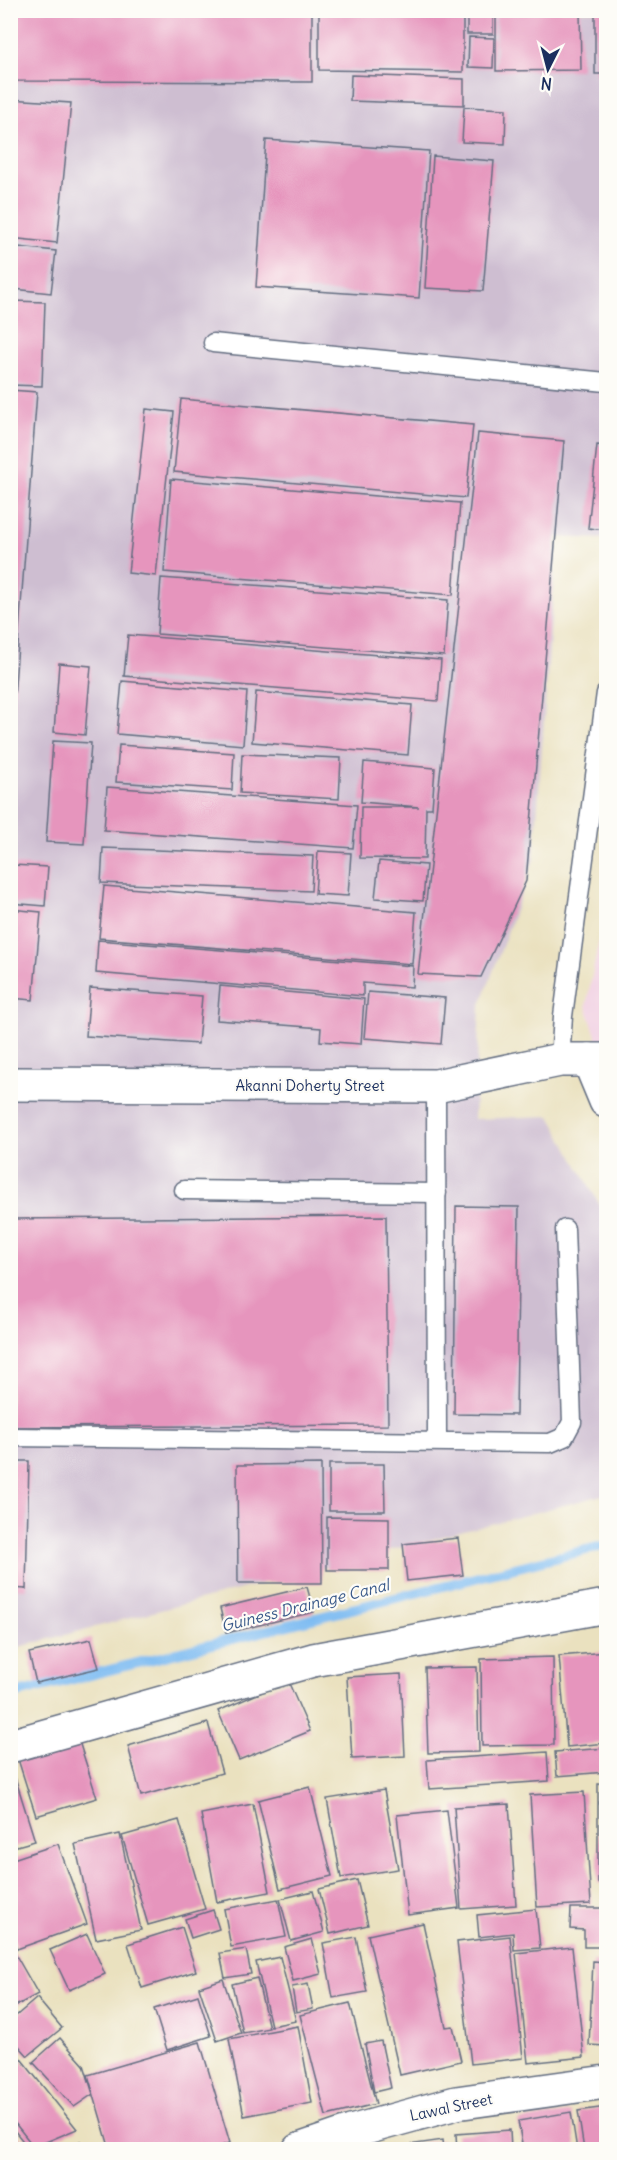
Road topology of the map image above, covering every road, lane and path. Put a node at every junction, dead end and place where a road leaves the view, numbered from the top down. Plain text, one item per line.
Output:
1 (213, 343) dead end
2 (606, 382) edge
3 (606, 693) edge
4 (604, 739) edge
5 (585, 1060) edge
6 (10, 1084) edge
7 (436, 1086) junction
8 (606, 1101) edge
9 (184, 1190) dead end
10 (437, 1193) junction
11 (565, 1229) dead end
12 (10, 1437) edge
13 (437, 1441) junction
14 (606, 1606) edge
15 (10, 1746) edge
16 (606, 2082) edge
17 (299, 2150) edge

1 - 2 lane
3 - 4 lane
4 - 5 lane
5 - 7 street, Akanni Doherty Street
5 - 8 street
6 - 7 street, Akanni Doherty Street
7 - 10 lane
9 - 10 lane
10 - 13 lane
11 - 13 lane
12 - 13 lane
14 - 15 street
16 - 17 street, Lawal Street

